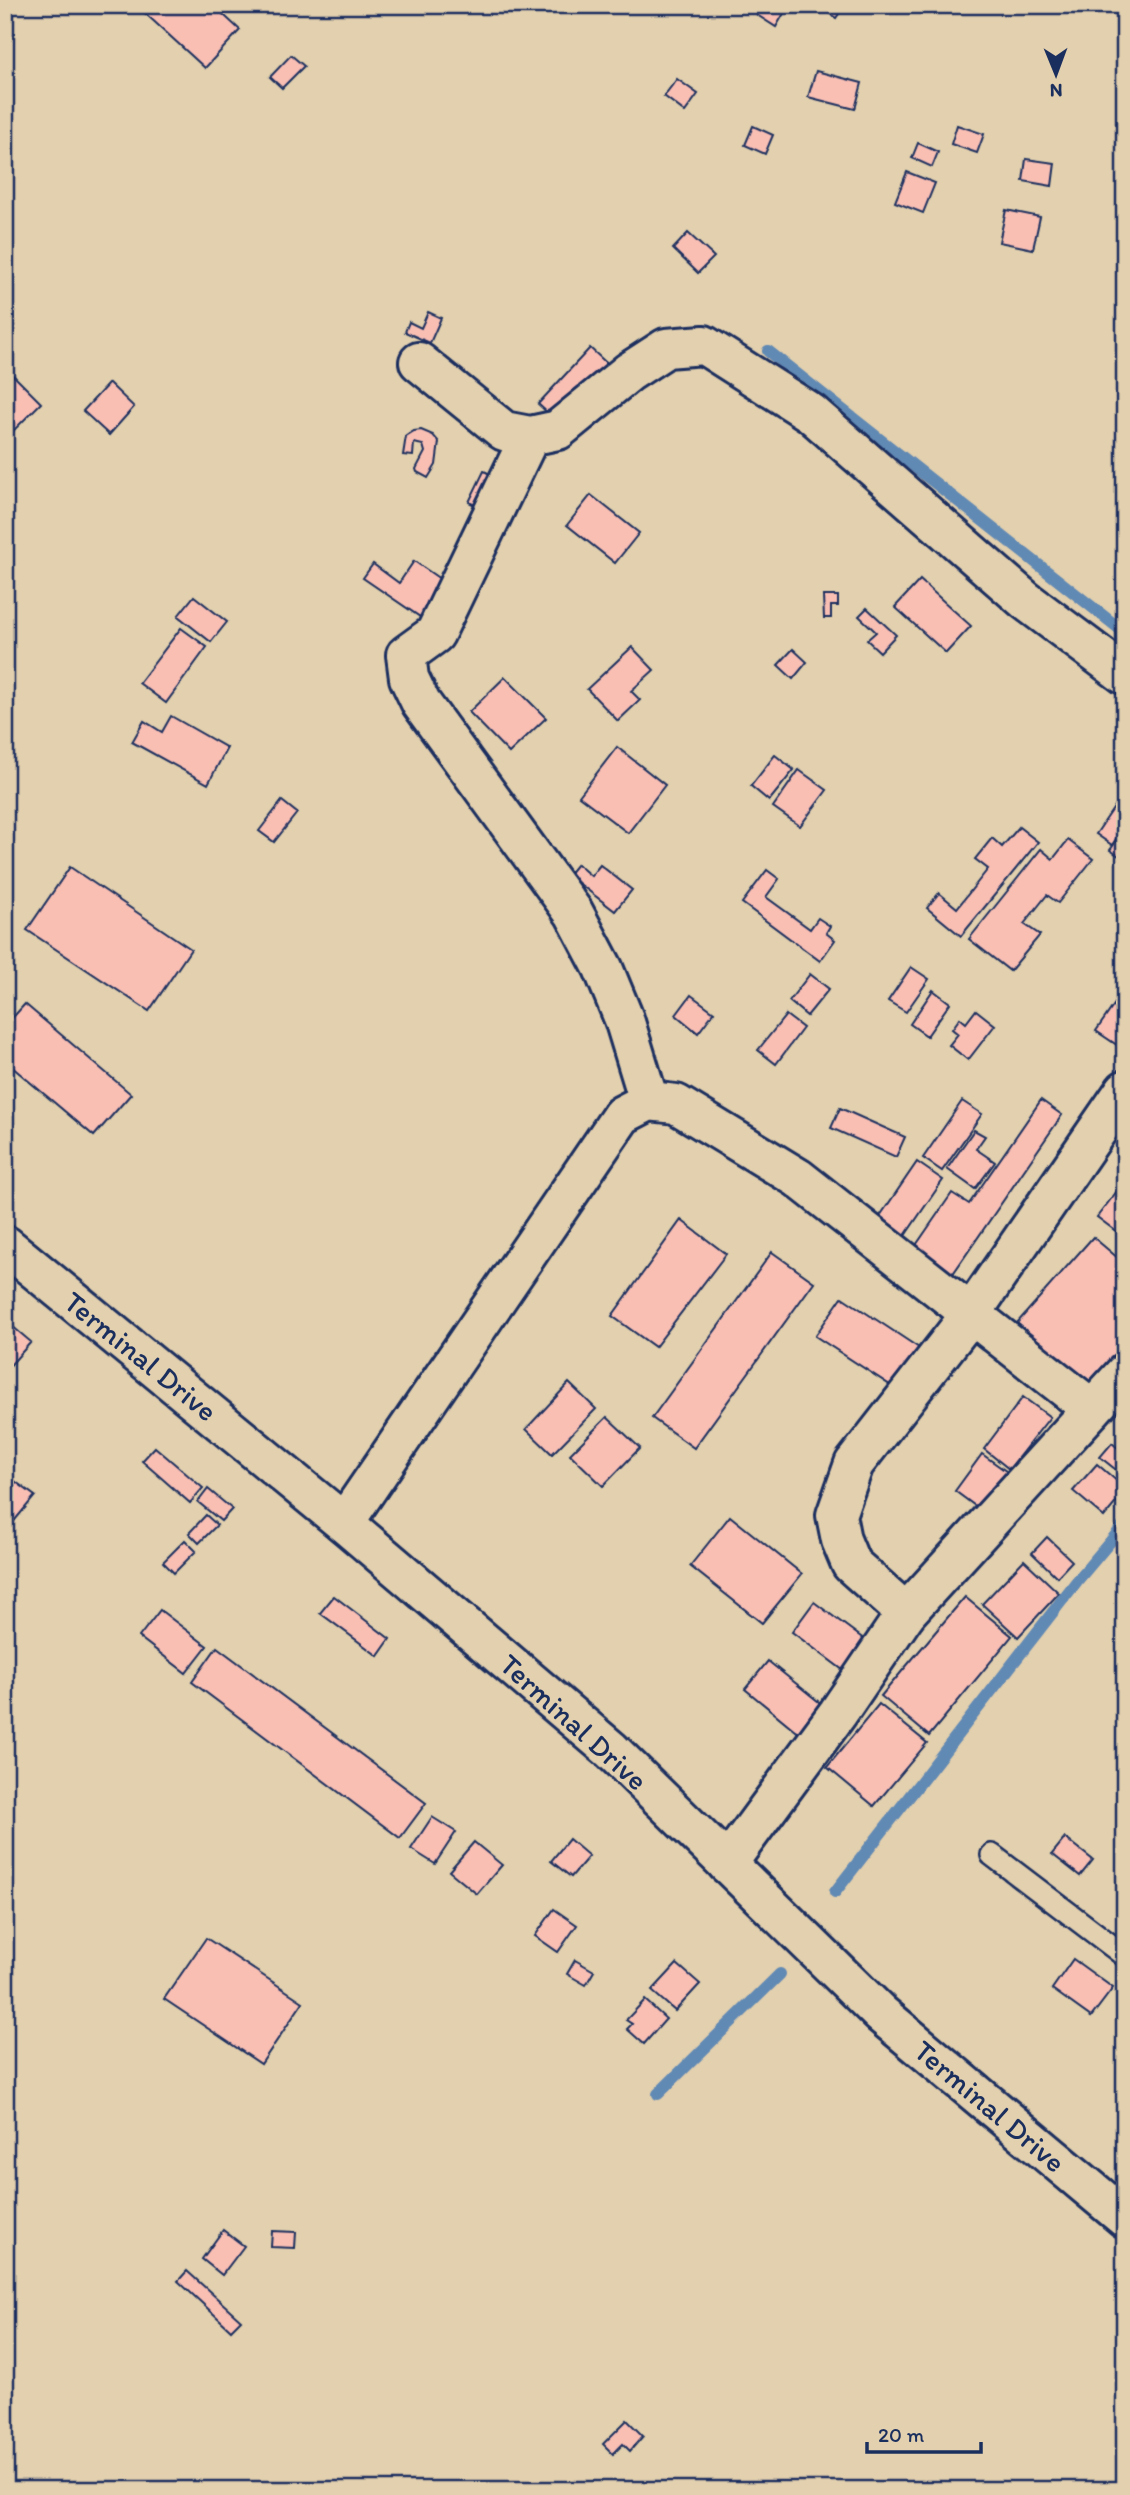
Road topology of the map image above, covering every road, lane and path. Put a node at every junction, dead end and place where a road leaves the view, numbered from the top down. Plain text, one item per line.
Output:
1 (419, 362) dead end
2 (530, 436) junction
3 (1125, 675) edge
4 (1125, 1090) edge
5 (649, 1101) junction
6 (5, 1245) edge
7 (971, 1314) junction
8 (1125, 1373) edge
9 (1092, 1409) junction
10 (344, 1523) junction
11 (906, 1613) junction
12 (992, 1856) dead end
13 (727, 1864) junction
14 (1125, 1956) edge
15 (1125, 2218) edge

1 - 2 street
2 - 3 street
2 - 5 street
4 - 7 street
5 - 7 street
5 - 10 street
6 - 10 street, Terminal Drive
7 - 9 street
7 - 11 street
8 - 9 street
9 - 11 street
10 - 13 street, Terminal Drive
11 - 13 street
12 - 14 lane
13 - 15 street, Terminal Drive

